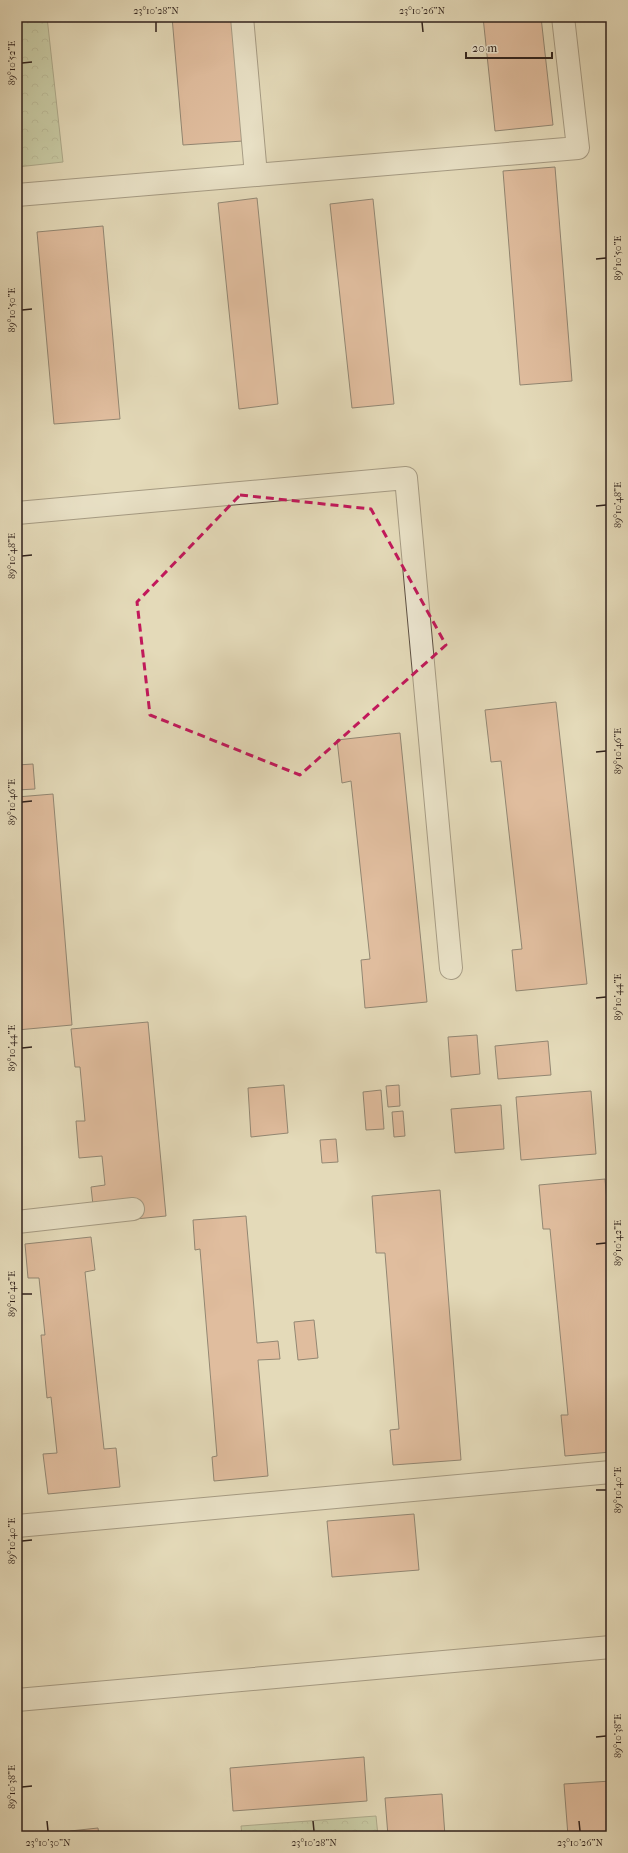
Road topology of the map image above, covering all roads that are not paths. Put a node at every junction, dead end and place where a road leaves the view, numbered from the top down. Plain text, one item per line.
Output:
1 (242, 17) edge
2 (563, 17) edge
3 (256, 175) junction
4 (17, 195) edge
5 (17, 513) edge
6 (451, 968) dead end
7 (133, 1209) dead end
8 (17, 1222) edge
9 (611, 1472) edge
10 (17, 1526) edge
11 (611, 1647) edge
12 (17, 1700) edge

1 - 3 street
2 - 3 street
3 - 4 street
5 - 6 street
7 - 8 street
9 - 10 street
11 - 12 street

